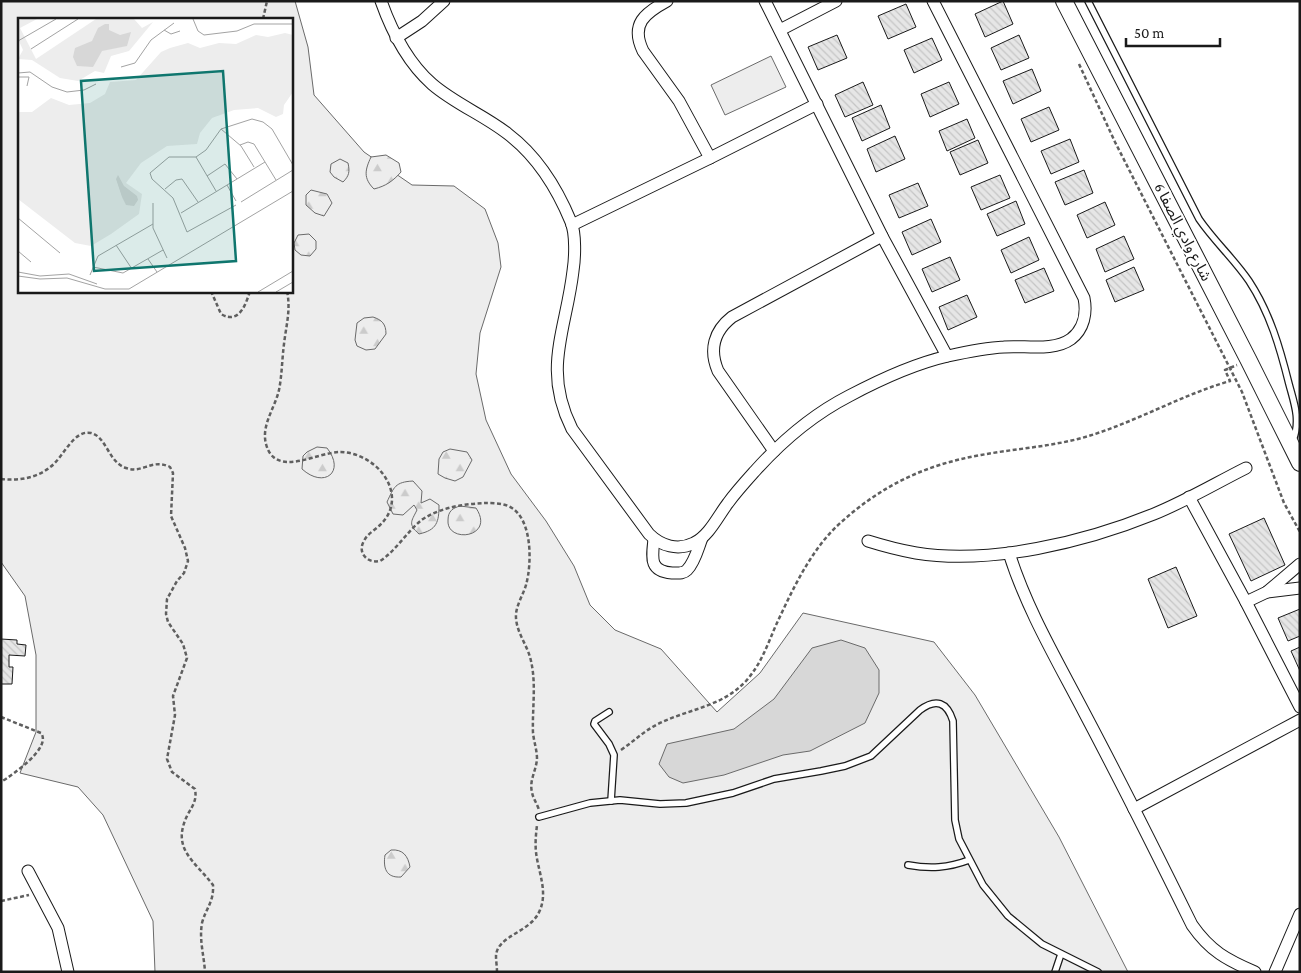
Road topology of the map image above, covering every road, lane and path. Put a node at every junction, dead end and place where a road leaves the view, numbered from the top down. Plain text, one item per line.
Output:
1 (267, 1) edge
2 (381, 1) edge
3 (444, 1) edge
4 (667, 1) edge
5 (765, 1) edge
6 (836, 1) edge
7 (933, 1) edge
8 (1064, 1) edge
9 (1088, 1) edge
10 (263, 18) edge
11 (780, 30) junction
12 (396, 38) junction
13 (1075, 57) dead end
14 (817, 104) junction
15 (710, 158) junction
16 (572, 225) junction
17 (882, 236) junction
18 (211, 292) edge
19 (250, 292) edge
20 (287, 292) edge
21 (947, 356) junction
22 (1248, 359) junction
23 (1230, 368) junction
24 (1290, 445) junction
25 (774, 450) junction
26 (1299, 461) edge
27 (1246, 468) dead end
28 (1, 479) edge
29 (1189, 497) junction
30 (1300, 532) edge
31 (702, 538) junction
32 (654, 539) junction
33 (868, 541) dead end
34 (1009, 553) junction
35 (1300, 558) edge
36 (1300, 564) edge
37 (1280, 587) junction
38 (1300, 588) edge
39 (1246, 602) junction
40 (1300, 708) edge
41 (610, 712) dead end
42 (1, 717) edge
43 (1300, 720) edge
44 (614, 755) junction
45 (1, 782) edge
46 (611, 801) junction
47 (1134, 809) junction
48 (538, 817) junction
49 (969, 860) junction
50 (908, 864) dead end
51 (28, 870) dead end
52 (41, 893) junction
53 (1, 901) edge
54 (1300, 914) edge
55 (1062, 954) junction
56 (68, 972) edge
57 (205, 972) edge
58 (497, 972) edge
59 (1055, 972) edge
60 (1098, 972) edge
61 (1255, 972) edge
62 (1275, 972) edge

1 - 10 path
2 - 12 street
3 - 12 street
4 - 15 street
5 - 11 street
6 - 11 street
7 - 21 street
8 - 22 main road, شارع وادي الصفا 6
9 - 24 lane
11 - 14 street
12 - 16 street
13 - 23 path
14 - 15 street
14 - 17 street
15 - 16 street
16 - 32 street
17 - 21 street
17 - 25 street
18 - 19 path
20 - 48 path
21 - 25 street
22 - 23 path
22 - 24 main road, شارع وادي الصفا 6
23 - 30 path
23 - 44 path
24 - 26 main road, شارع وادي الصفا 6
25 - 31 street
27 - 29 street
28 - 57 path
29 - 34 street
29 - 39 street
31 - 32 street
31 - 32 street
33 - 34 street
34 - 47 street
35 - 37 street
36 - 37 street
37 - 38 street
37 - 39 street
39 - 40 street
41 - 44 lane
42 - 45 path
43 - 47 street
44 - 46 lane
46 - 48 lane
46 - 49 lane
47 - 61 street
48 - 58 path
49 - 50 lane
49 - 55 lane
51 - 52 street
52 - 53 path
52 - 56 street
54 - 62 street
55 - 59 lane
55 - 60 lane

